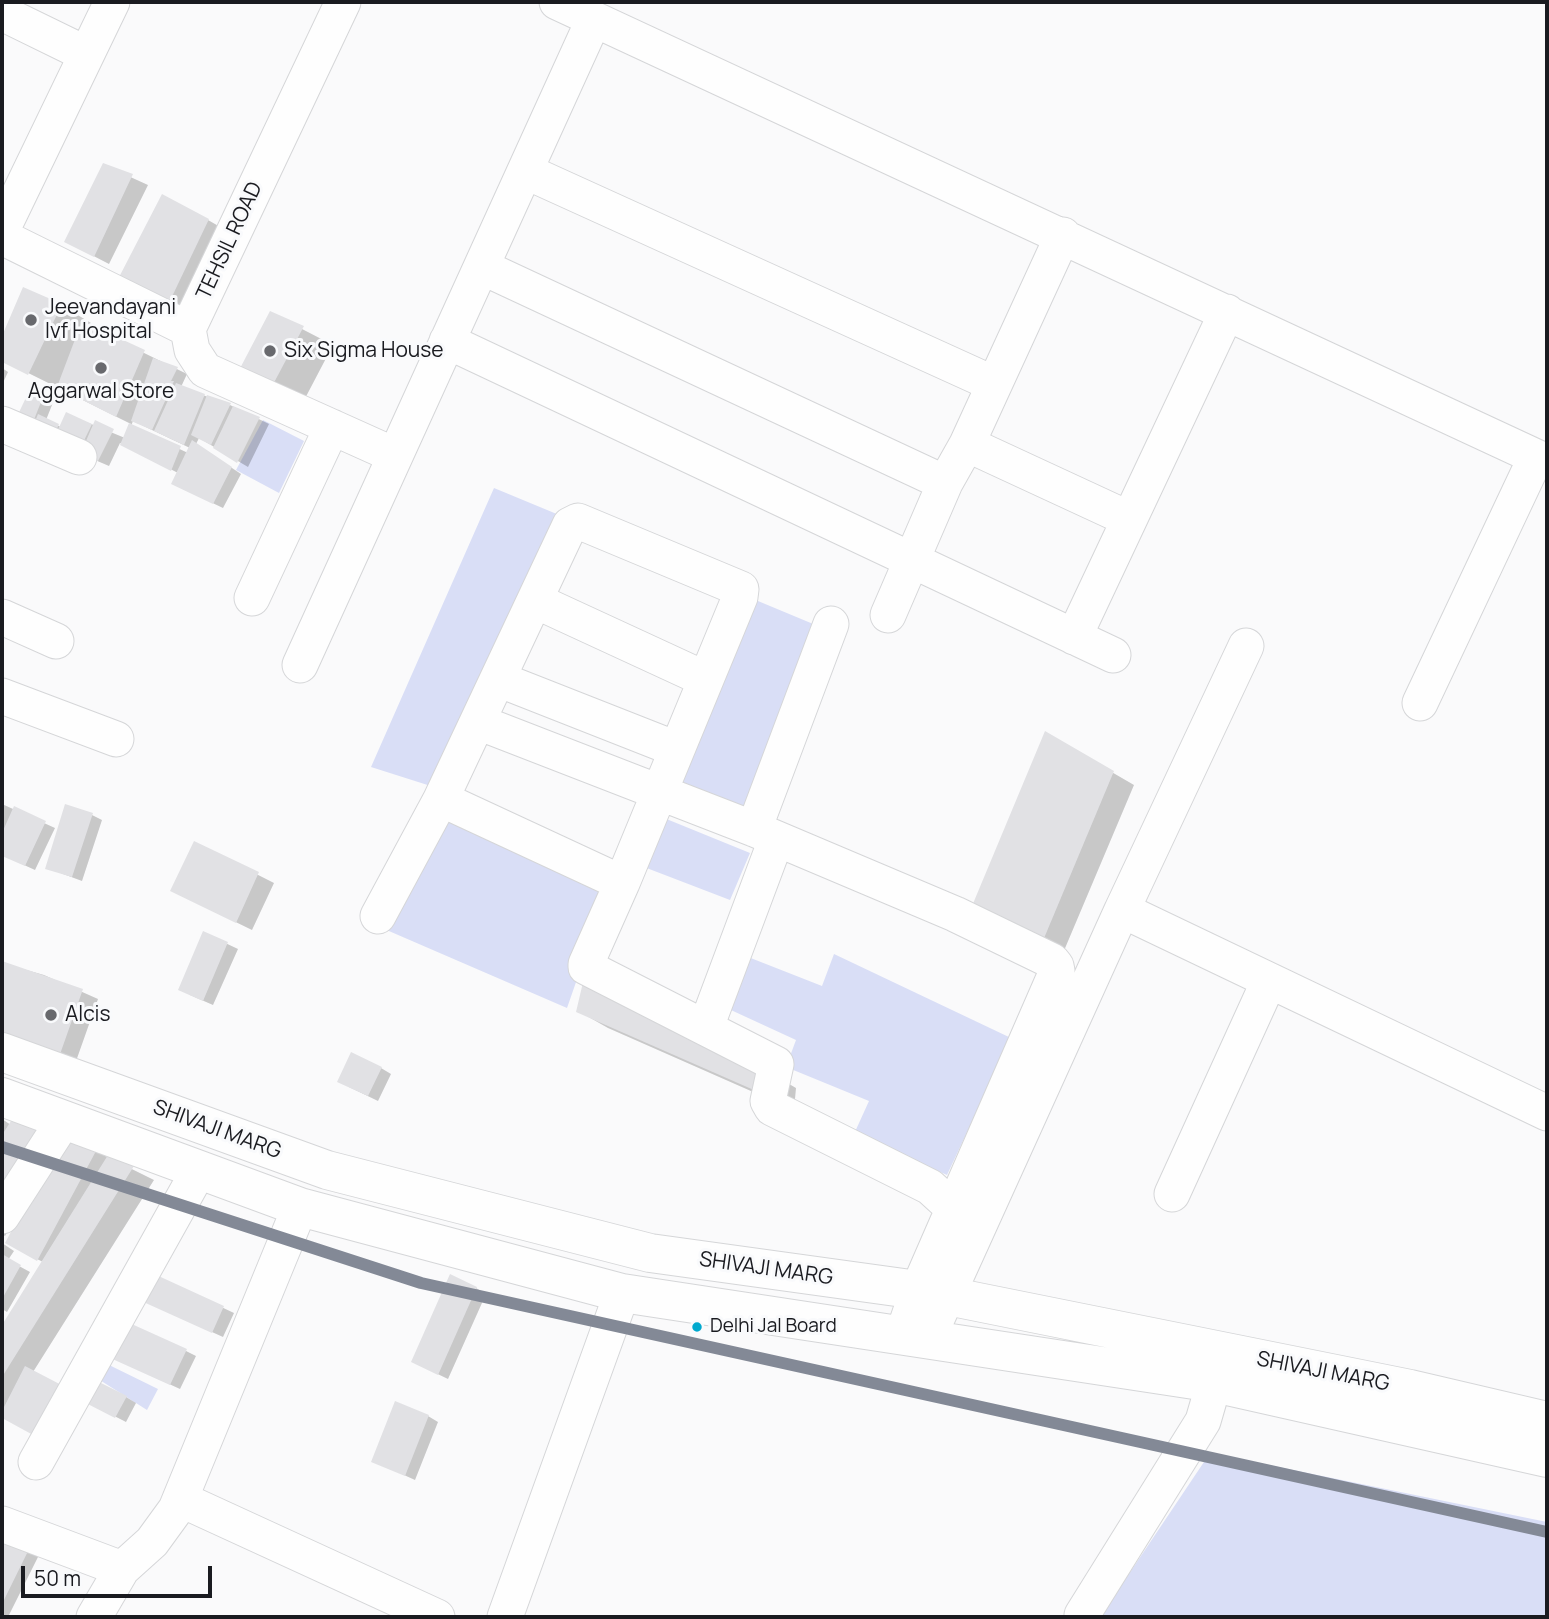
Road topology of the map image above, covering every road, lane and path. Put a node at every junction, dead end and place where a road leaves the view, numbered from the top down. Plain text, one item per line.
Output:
1 (112, 2) edge
2 (343, 2) edge
3 (557, 2) edge
4 (2, 13) edge
5 (594, 19) junction
6 (86, 54) junction
7 (525, 171) junction
8 (2, 230) edge
9 (1063, 235) junction
10 (2, 236) edge
11 (482, 267) junction
12 (1227, 312) junction
13 (188, 329) junction
14 (447, 341) junction
15 (994, 384) junction
16 (2, 424) edge
17 (332, 427) junction
18 (967, 444) junction
19 (394, 455) junction
20 (79, 457) dead end
21 (1541, 459) edge
22 (945, 483) junction
23 (1129, 519) junction
24 (912, 561) junction
25 (252, 598) dead end
26 (536, 601) junction
27 (888, 615) dead end
28 (2, 617) edge
29 (831, 624) dead end
30 (1074, 637) junction
31 (56, 640) dead end
32 (1246, 646) dead end
33 (1113, 656) dead end
34 (300, 665) dead end
35 (498, 679) junction
36 (705, 679) junction
37 (2, 696) edge
38 (1420, 702) dead end
39 (478, 722) junction
40 (116, 739) dead end
41 (676, 749) junction
42 (659, 791) junction
43 (441, 799) junction
44 (765, 835) junction
45 (622, 883) junction
46 (1122, 910) junction
47 (378, 916) dead end
48 (1269, 981) junction
49 (706, 1027) junction
50 (2, 1052) edge
51 (2, 1097) edge
52 (1547, 1114) edge
53 (64, 1119) junction
54 (199, 1170) junction
55 (1172, 1194) dead end
56 (300, 1207) junction
57 (953, 1208) junction
58 (2, 1216) edge
59 (622, 1293) junction
60 (933, 1293) junction
61 (916, 1336) junction
62 (1214, 1383) junction
63 (1547, 1421) edge
64 (1547, 1458) edge
65 (36, 1462) dead end
66 (180, 1499) junction
67 (2, 1524) edge
68 (122, 1569) junction
69 (1082, 1615) dead end
70 (94, 1617) edge
71 (438, 1617) edge
72 (505, 1617) edge

1 - 6 street
2 - 13 street, TEHSIL ROAD
3 - 5 street
4 - 6 street
5 - 7 street
5 - 9 street
6 - 8 street
7 - 11 street
7 - 15 street
9 - 12 street
9 - 15 street
10 - 13 street
11 - 14 street
11 - 22 street
12 - 21 street
12 - 23 street
13 - 17 street
14 - 19 street
14 - 24 street
15 - 18 street
16 - 20 street
17 - 19 street
17 - 25 street
18 - 22 street
18 - 23 street
19 - 34 street
21 - 38 street
22 - 24 street
23 - 30 street
24 - 27 street
24 - 30 street
26 - 35 street
26 - 36 street
26 - 36 street
28 - 31 street
29 - 44 street
30 - 33 street
32 - 46 street
35 - 39 street
35 - 41 street
36 - 41 street
37 - 40 street
39 - 42 street
39 - 43 street
41 - 42 street
42 - 44 street
42 - 45 street
43 - 45 street
43 - 47 street
44 - 49 street
44 - 57 street
45 - 49 street
46 - 48 street
46 - 60 street
48 - 52 street
48 - 55 street
49 - 57 street
50 - 60 main road, SHIVAJI MARG
51 - 53 main road, SHIVAJI MARG
53 - 54 main road, SHIVAJI MARG
53 - 58 street
54 - 56 main road, SHIVAJI MARG
54 - 65 street
56 - 59 main road, SHIVAJI MARG
56 - 66 street
57 - 60 street
59 - 61 main road, SHIVAJI MARG
59 - 72 street
60 - 61 street
60 - 63 main road, SHIVAJI MARG
61 - 62 main road, SHIVAJI MARG
62 - 64 main road, SHIVAJI MARG
62 - 69 street
66 - 68 street
66 - 71 street
67 - 68 street
68 - 70 street

